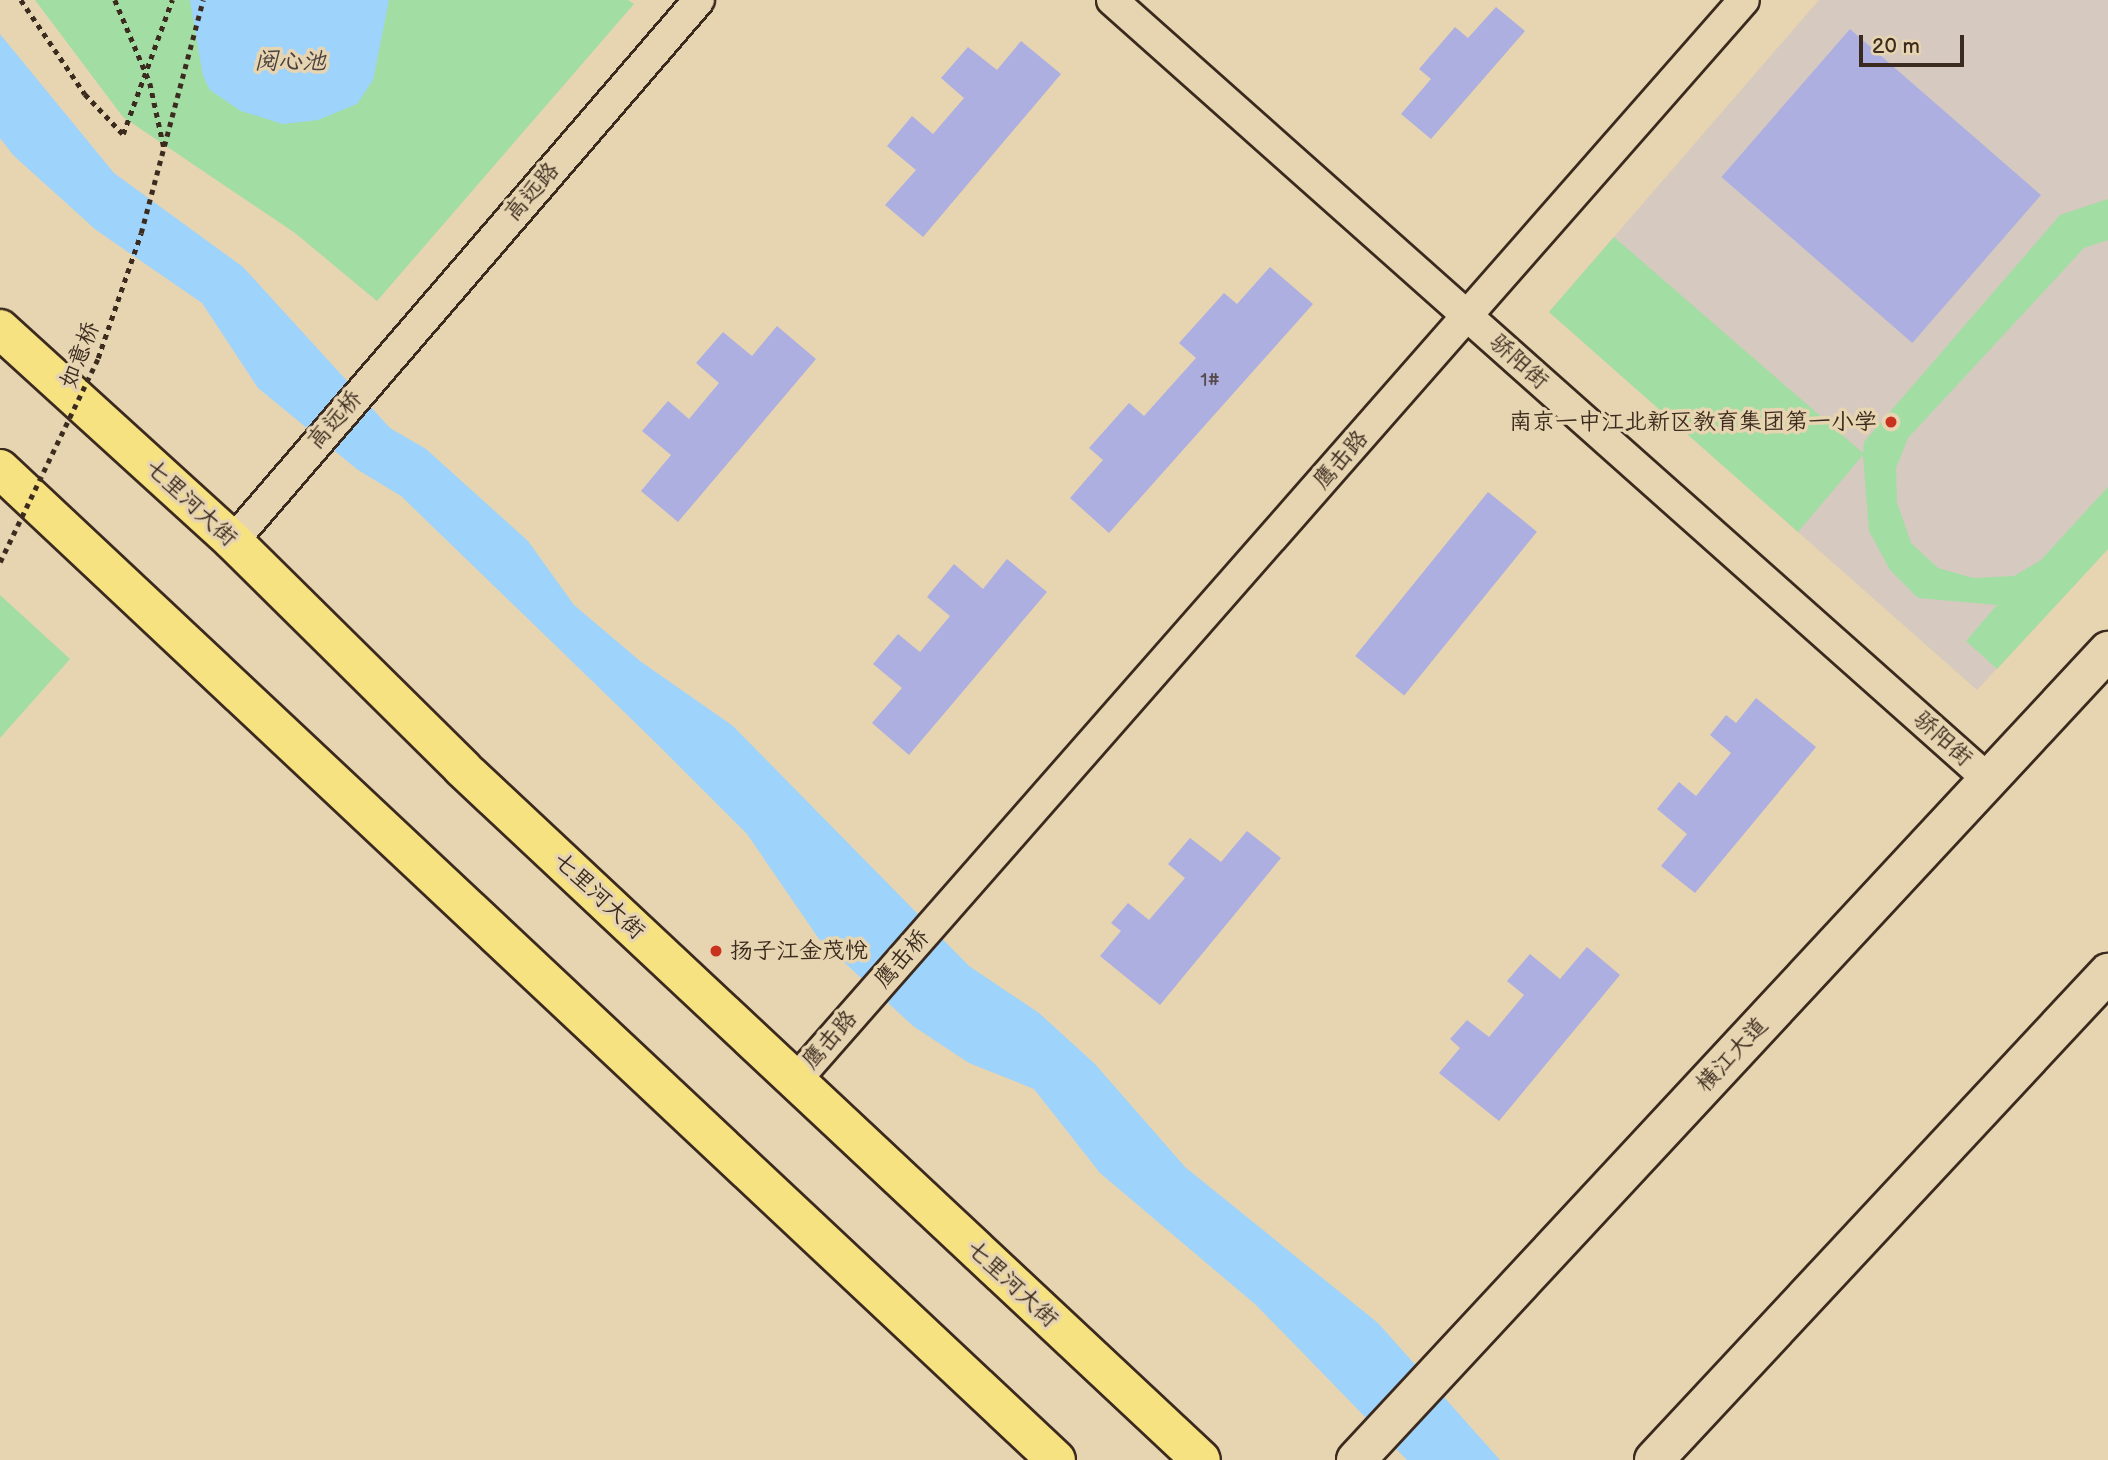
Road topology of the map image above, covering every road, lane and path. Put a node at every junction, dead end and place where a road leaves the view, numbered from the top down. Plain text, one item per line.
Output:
1 (21, 0) edge
2 (115, 0) edge
3 (172, 0) edge
4 (203, 0) edge
5 (699, 0) edge
6 (1112, 0) edge
7 (1744, 0) edge
8 (164, 149) junction
9 (1467, 316) junction
10 (0, 329) edge
11 (366, 384) joint
12 (0, 469) edge
13 (233, 541) junction
14 (0, 562) edge
15 (2108, 651) edge
16 (1989, 780) junction
17 (938, 918) joint
18 (2108, 973) edge
19 (866, 999) joint
20 (794, 1081) junction
21 (1056, 1460) edge
22 (1201, 1460) edge
23 (1356, 1460) edge
24 (1654, 1460) edge

1 - 3 path
2 - 8 path, 如意桥, bridge
4 - 8 path, 如意桥, bridge
5 - 11 street, 高远路
6 - 9 street, 骄阳街
7 - 9 street, 鹰击路
8 - 14 path, 如意桥, bridge
9 - 16 street, 骄阳街
9 - 17 street, 鹰击路
10 - 13 main road, 七里河大街
11 - 13 street, 高远桥
12 - 21 main road
13 - 20 main road, 七里河大街
15 - 16 main road, 横江大道
16 - 23 main road, 横江大道
17 - 19 street, 鹰击桥
18 - 24 main road
19 - 20 street, 鹰击路
20 - 22 main road, 七里河大街

